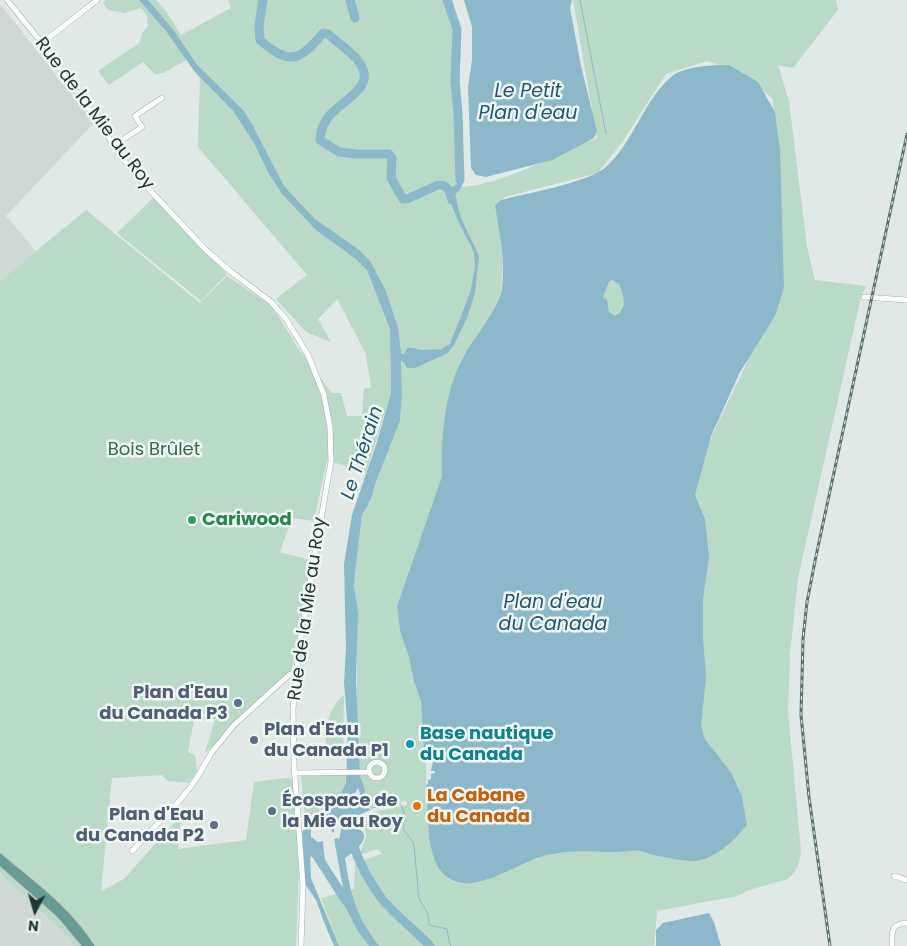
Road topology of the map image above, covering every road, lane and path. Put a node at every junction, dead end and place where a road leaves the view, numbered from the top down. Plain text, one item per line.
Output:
1 (7, 0) edge
2 (96, 0) edge
3 (42, 43) junction
4 (162, 98) dead end
5 (113, 146) junction
6 (864, 297) dead end
7 (907, 300) edge
8 (296, 673) junction
9 (281, 684) junction
10 (295, 684) junction
11 (369, 772) dead end
12 (295, 773) junction
13 (132, 850) dead end
14 (0, 857) edge
15 (0, 862) edge
16 (894, 876) dead end
17 (907, 880) edge
18 (907, 924) edge
19 (86, 946) edge
20 (91, 946) edge
21 (301, 946) edge
22 (892, 946) edge

1 - 3 street, Rue de la Mie au Roy
2 - 3 street
3 - 5 street, Rue de la Mie au Roy
4 - 5 street
5 - 8 street, Rue de la Mie au Roy
6 - 7 street
8 - 9 street
8 - 10 street, Rue de la Mie au Roy
9 - 10 street
9 - 13 street
10 - 12 street, Rue de la Mie au Roy
11 - 12 street
12 - 21 street, Rue de la Mie au Roy
14 - 20 main road
15 - 19 main road
16 - 17 street
18 - 22 street

